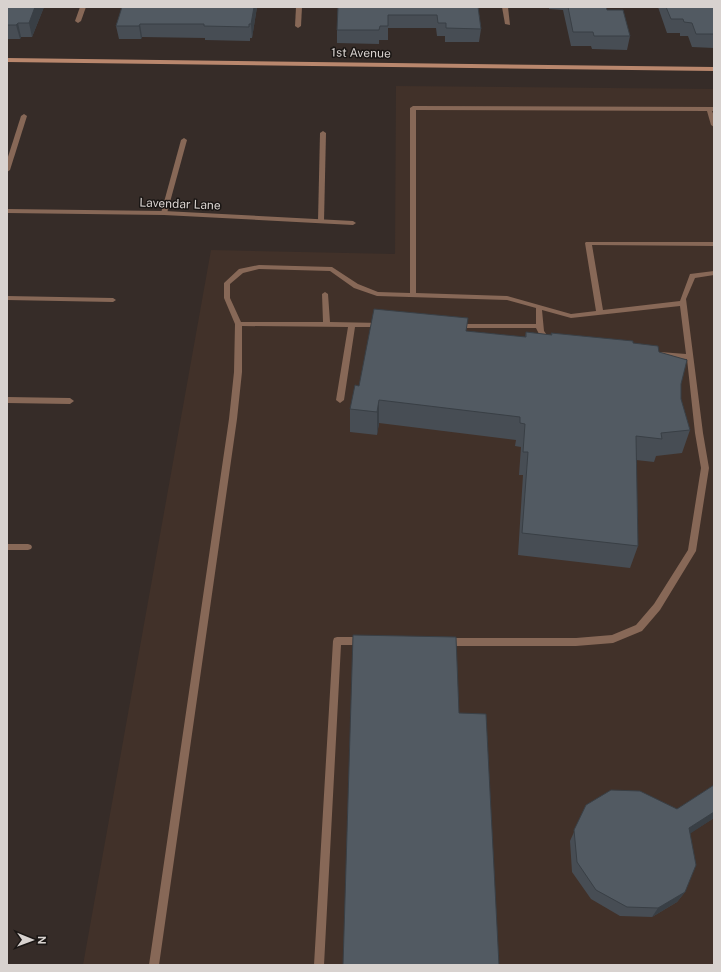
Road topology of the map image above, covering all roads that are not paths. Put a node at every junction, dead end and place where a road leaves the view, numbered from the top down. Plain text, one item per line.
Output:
1 (84, 7) edge
2 (299, 7) edge
3 (505, 7) edge
4 (78, 21) dead end
5 (508, 24) dead end
6 (298, 26) dead end
7 (7, 60) edge
8 (714, 69) edge
9 (711, 109) edge
10 (24, 116) dead end
11 (714, 125) edge
12 (323, 133) dead end
13 (184, 140) dead end
14 (7, 170) edge
15 (7, 211) edge
16 (164, 214) junction
17 (320, 221) junction
18 (353, 223) dead end
19 (714, 244) edge
20 (714, 273) edge
21 (324, 294) dead end
22 (413, 295) junction
23 (7, 298) edge
24 (113, 300) dead end
25 (684, 303) junction
26 (538, 306) junction
27 (600, 313) junction
28 (239, 324) junction
29 (327, 324) junction
30 (352, 324) junction
31 (391, 325) edge
32 (446, 325) edge
33 (539, 326) junction
34 (552, 345) edge
35 (652, 354) edge
36 (690, 357) junction
37 (7, 400) edge
38 (340, 400) dead end
39 (70, 401) dead end
40 (7, 547) edge
41 (28, 547) dead end
42 (376, 642) edge
43 (438, 642) edge
44 (154, 965) edge
45 (319, 965) edge

1 - 4 street
2 - 6 street
3 - 5 street
7 - 8 main road, 1st Avenue
9 - 11 street
9 - 22 street
10 - 14 street
12 - 17 street
13 - 16 street
15 - 16 street, Lavendar Lane
16 - 17 street, Lavendar Lane
17 - 18 street, Lavendar Lane
19 - 27 street
20 - 25 street
21 - 29 street
22 - 26 street
22 - 28 street
23 - 24 street
25 - 27 street
25 - 36 street
26 - 27 street
26 - 33 street
28 - 29 street
28 - 44 street
29 - 30 street
30 - 31 street
30 - 38 street
32 - 33 street
33 - 34 street
35 - 36 street
36 - 43 street
37 - 39 street
40 - 41 street
42 - 45 street

